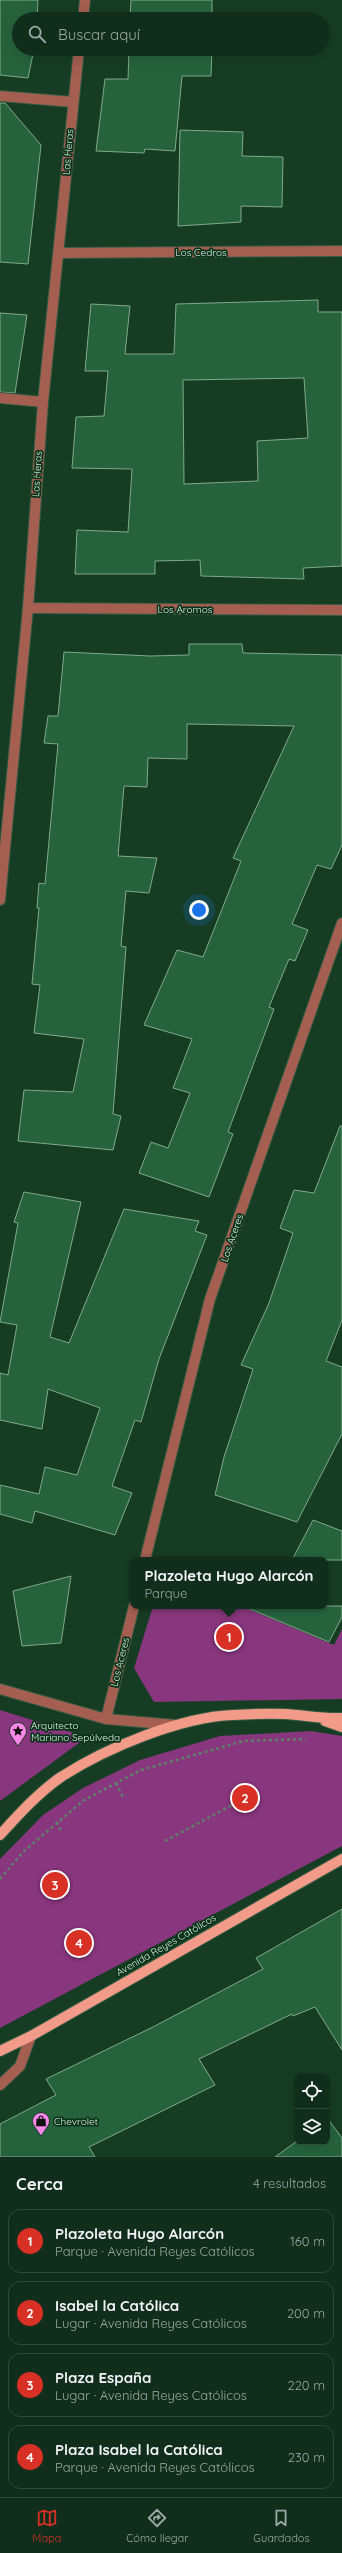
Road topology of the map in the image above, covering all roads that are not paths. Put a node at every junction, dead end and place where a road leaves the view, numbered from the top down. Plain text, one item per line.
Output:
1 (85, 0) edge
2 (84, 12) edge
3 (78, 56) edge
4 (0, 96) edge
5 (73, 102) junction
6 (342, 251) edge
7 (59, 253) junction
8 (0, 398) edge
9 (43, 402) junction
10 (28, 608) junction
11 (342, 610) edge
12 (0, 900) edge
13 (342, 923) edge
14 (146, 1557) edge
15 (133, 1609) edge
16 (0, 1689) edge
17 (342, 1718) edge
18 (106, 1719) junction
19 (321, 1719) junction
20 (178, 1725) junction
21 (342, 1727) edge
22 (0, 1835) edge
23 (342, 1859) edge
24 (31, 2036) junction
25 (0, 2051) edge
26 (0, 2085) edge

1 - 2 street
3 - 5 street, Las Heras
4 - 5 street
5 - 7 street, Las Heras
6 - 7 street, Los Cedros
7 - 9 street, Las Heras
8 - 9 street
9 - 10 street, Las Heras
10 - 11 street, Los Aromos
10 - 12 street, Las Heras
13 - 14 street, Los Aceres
15 - 18 street, Los Aceres
16 - 18 street
17 - 19 main road
18 - 20 street
19 - 20 main road
19 - 21 main road
20 - 22 main road
23 - 24 main road, Avenida Reyes Católicos
24 - 25 main road, Avenida Reyes Católicos
24 - 26 street

